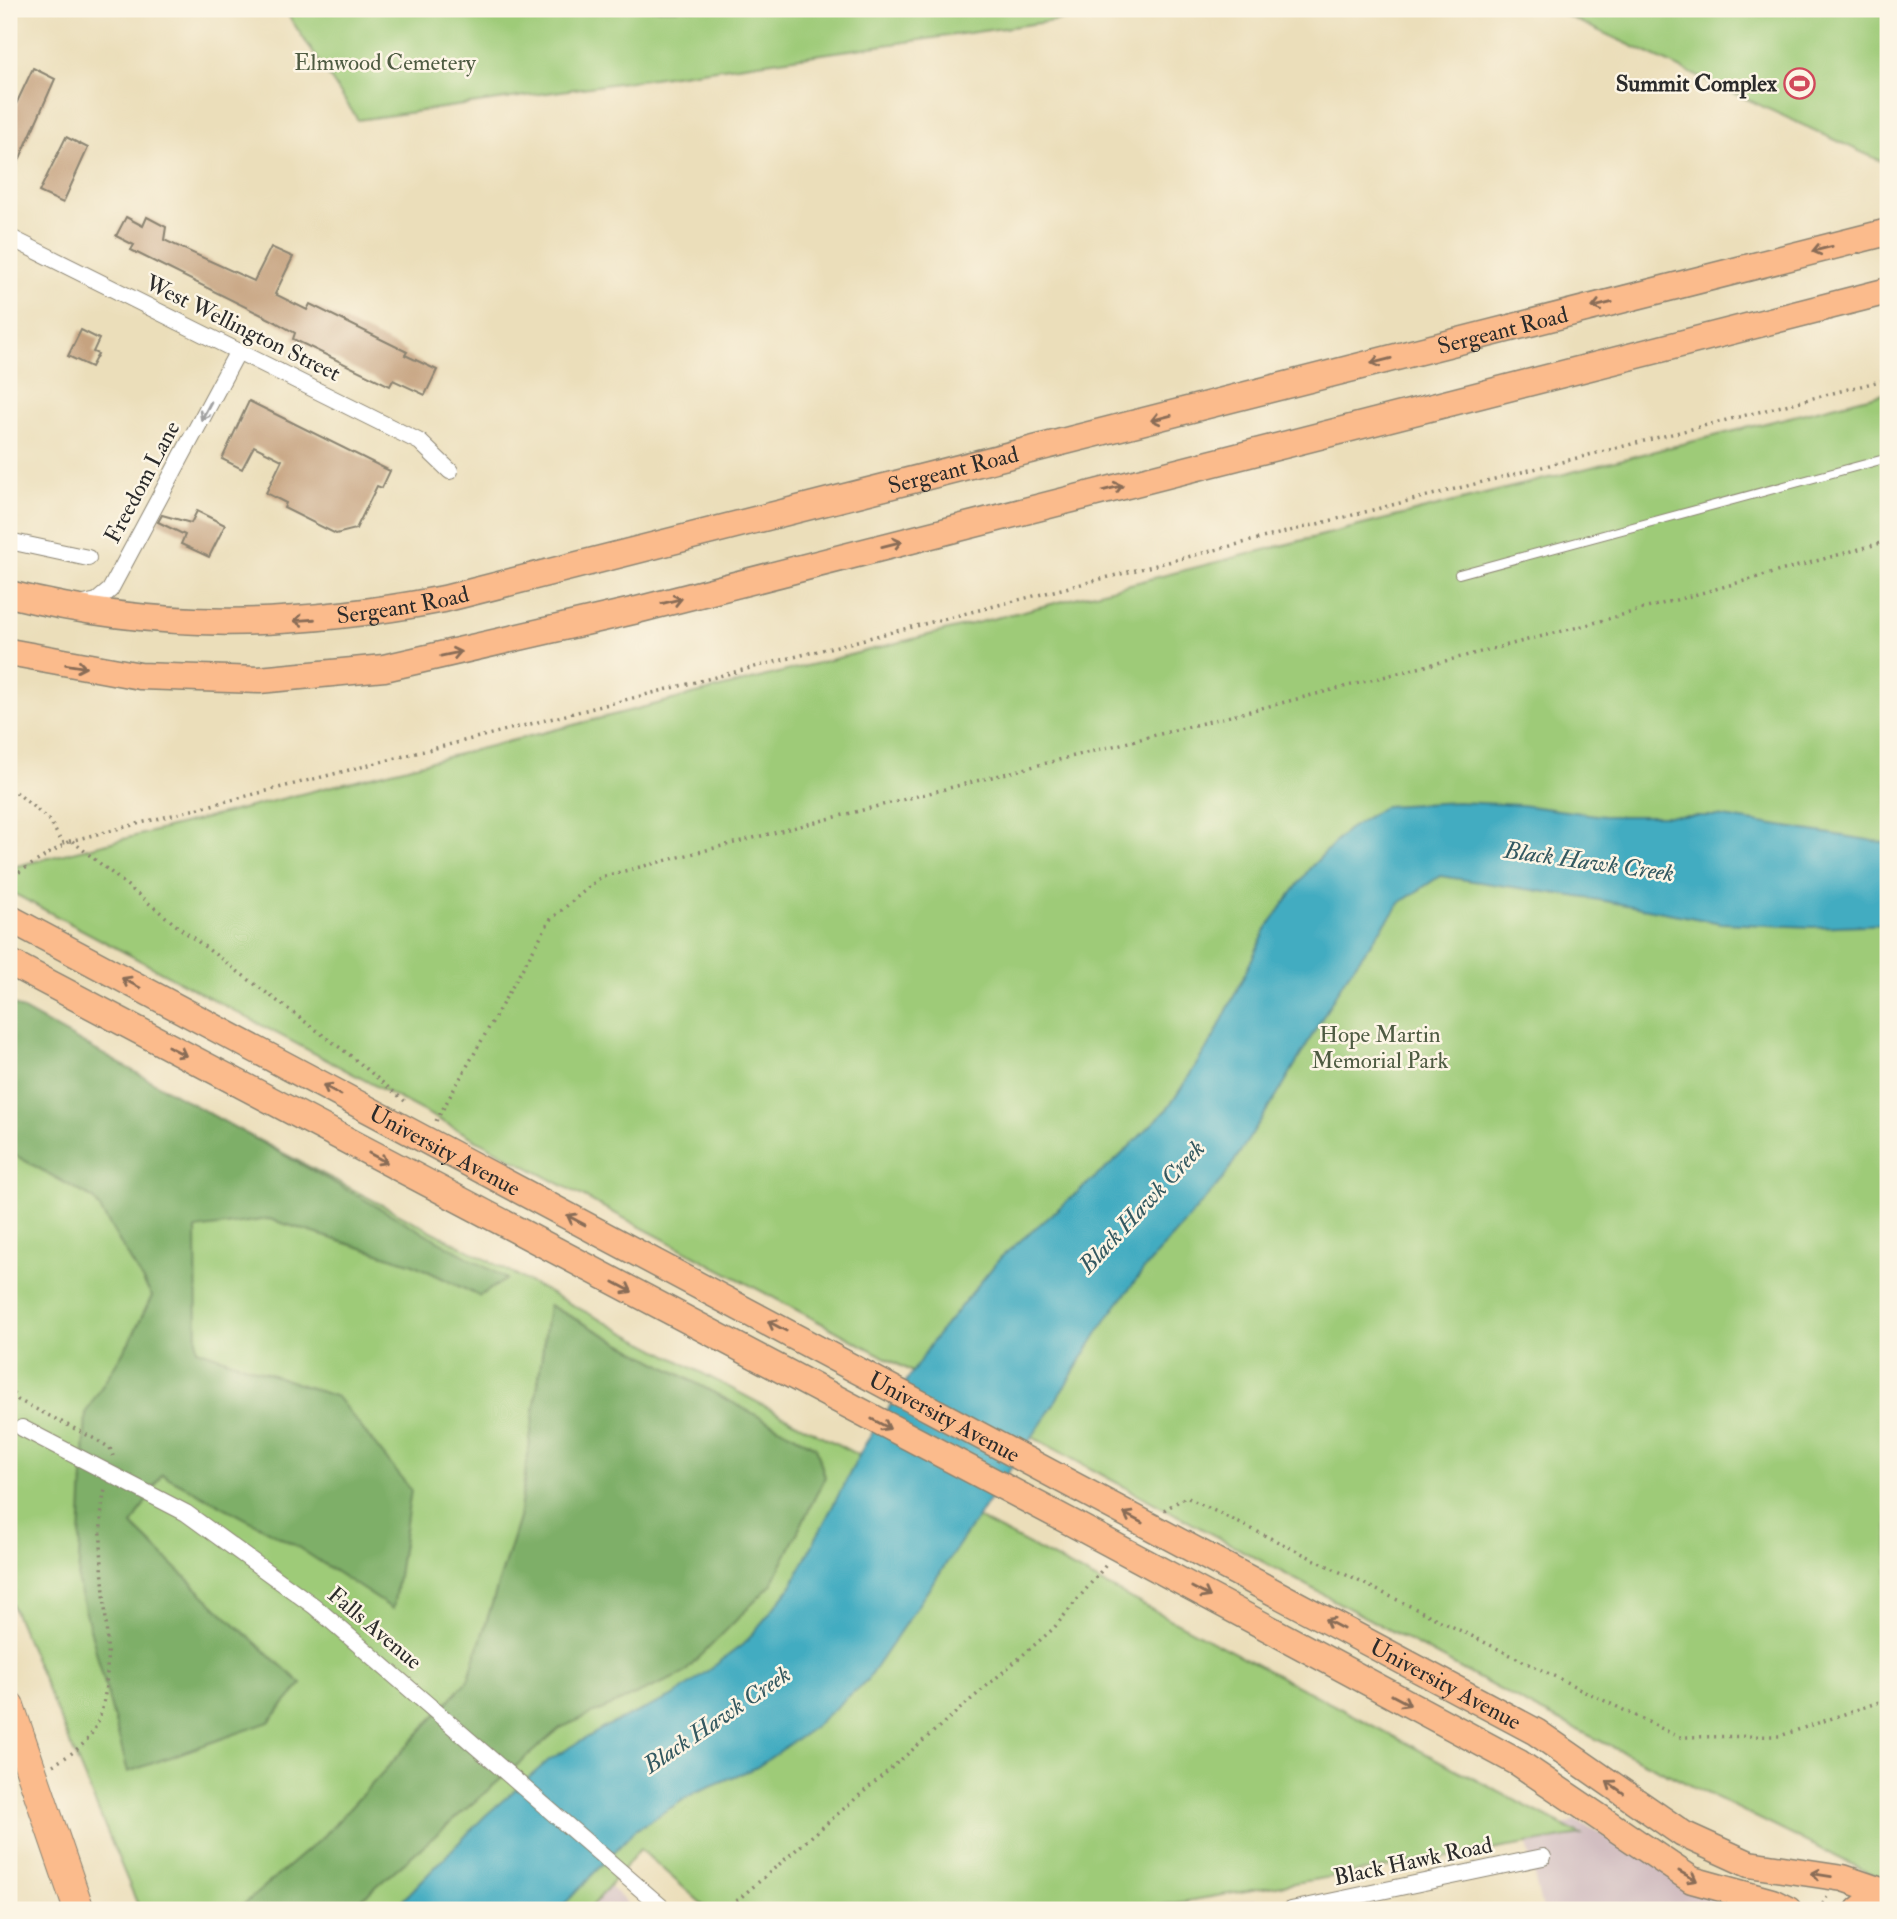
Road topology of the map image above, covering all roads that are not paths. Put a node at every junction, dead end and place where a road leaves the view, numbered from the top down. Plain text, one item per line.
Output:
1 (1888, 232) edge
2 (9, 237) edge
3 (1888, 291) edge
4 (238, 351) junction
5 (1888, 458) edge
6 (450, 471) dead end
7 (9, 541) edge
8 (88, 558) dead end
9 (1459, 574) dead end
10 (9, 594) edge
11 (66, 608) junction
12 (9, 652) edge
13 (9, 918) edge
14 (9, 962) edge
15 (22, 1428) dead end
16 (9, 1706) edge
17 (14, 1750) edge
18 (1543, 1857) dead end
19 (1887, 1892) edge
20 (659, 1905) edge
21 (77, 1910) edge
22 (1291, 1910) edge
23 (1788, 1910) edge
24 (1859, 1910) edge

1 -> 11 main road, Sergeant Road
2 - 4 street, West Wellington Street
12 -> 3 main road
4 - 6 street, West Wellington Street
4 -> 11 street, Freedom Lane
5 - 9 lane
7 - 8 street
10 - 11 main road, Sergeant Road
19 -> 13 main road, University Avenue
14 -> 23 main road, University Avenue
15 - 20 street, Falls Avenue
16 - 17 highway
17 - 21 highway, bridge
18 - 22 street, Black Hawk Road
19 - 24 main road

